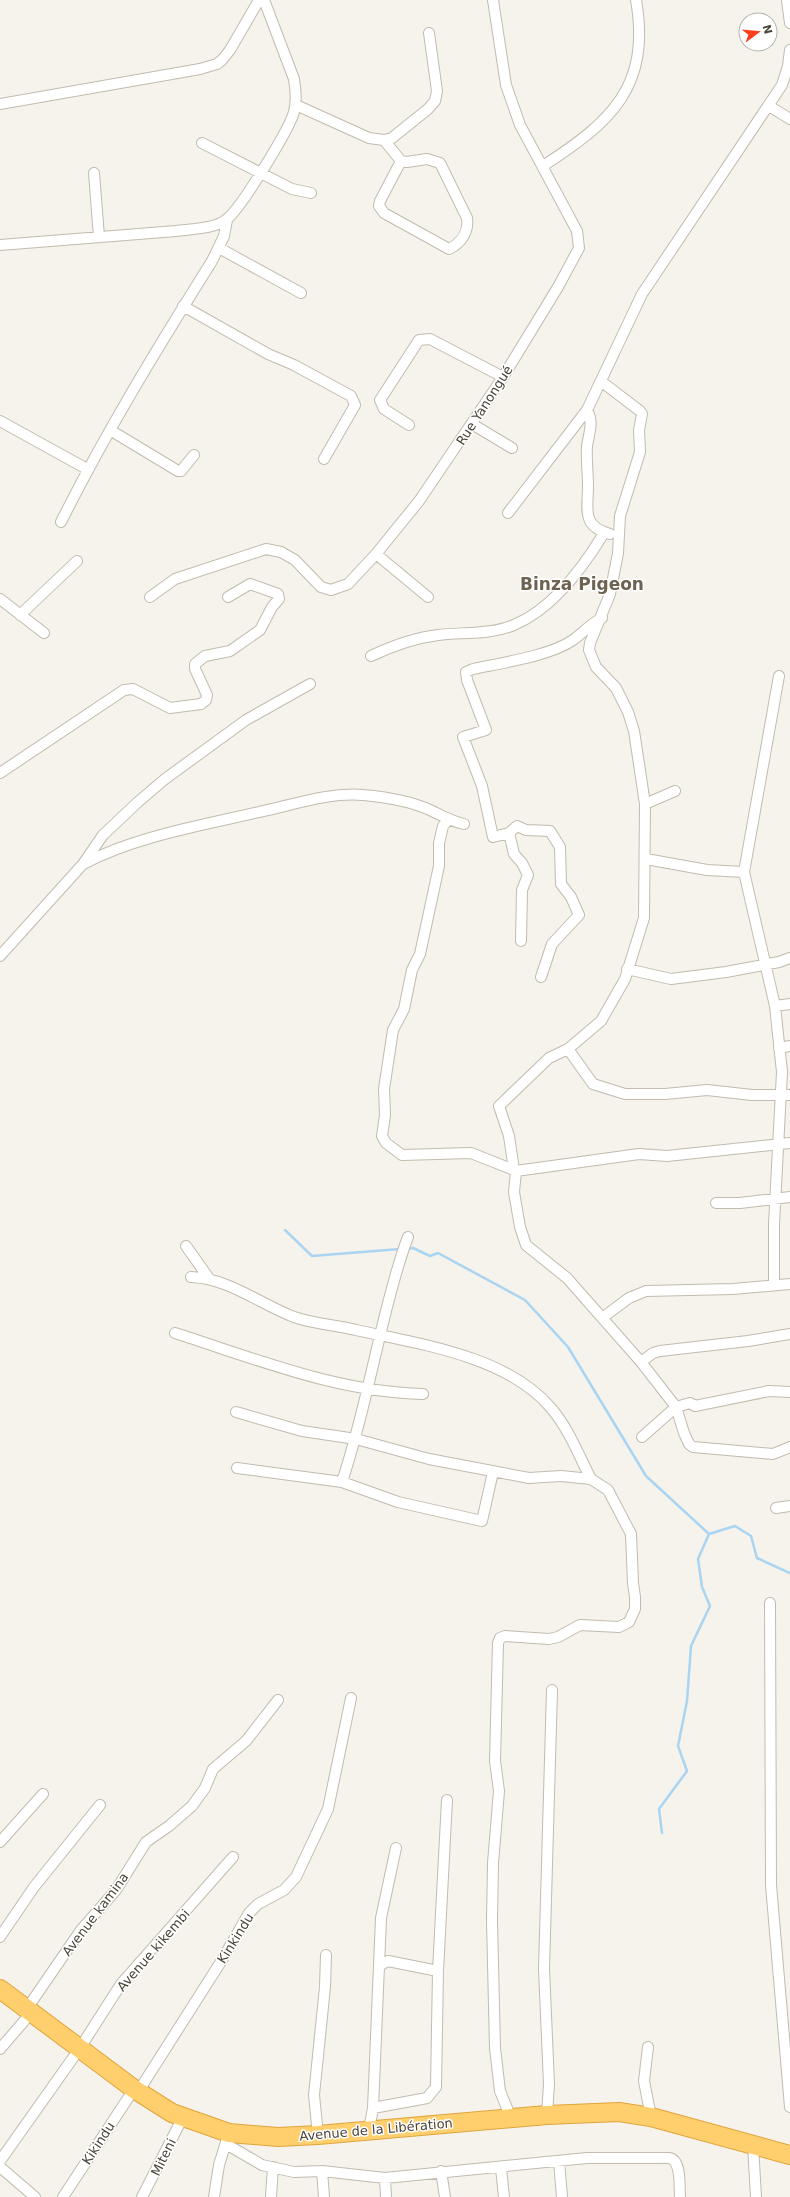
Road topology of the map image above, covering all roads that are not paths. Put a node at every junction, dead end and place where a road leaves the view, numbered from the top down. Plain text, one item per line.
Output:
1 (260, 0) edge
2 (264, 0) edge
3 (493, 0) edge
4 (636, 0) edge
5 (787, 0) edge
6 (790, 14) edge
7 (790, 23) edge
8 (429, 33) dead end
9 (790, 50) edge
10 (0, 104) edge
11 (296, 106) junction
12 (769, 106) junction
13 (790, 119) edge
14 (384, 140) junction
15 (202, 143) dead end
16 (401, 160) junction
17 (543, 166) junction
18 (94, 173) dead end
19 (259, 174) junction
20 (311, 193) dead end
21 (227, 220) junction
22 (99, 237) junction
23 (0, 245) edge
24 (219, 248) junction
25 (301, 293) dead end
26 (184, 306) junction
27 (503, 377) junction
28 (602, 382) junction
29 (587, 410) junction
30 (0, 421) edge
31 (472, 424) junction
32 (409, 425) dead end
33 (110, 430) junction
34 (512, 448) dead end
35 (194, 455) dead end
36 (324, 459) dead end
37 (87, 469) junction
38 (508, 513) dead end
39 (61, 522) dead end
40 (618, 532) junction
41 (604, 533) junction
42 (376, 554) junction
43 (77, 561) dead end
44 (150, 597) dead end
45 (228, 597) dead end
46 (428, 597) dead end
47 (0, 598) edge
48 (20, 615) junction
49 (602, 618) junction
50 (44, 633) dead end
51 (371, 656) dead end
52 (779, 676) dead end
53 (310, 684) dead end
54 (0, 773) edge
55 (675, 791) dead end
56 (646, 804) junction
57 (448, 820) junction
58 (464, 824) dead end
59 (509, 833) junction
60 (646, 859) junction
61 (83, 864) junction
62 (744, 872) junction
63 (521, 941) dead end
64 (0, 956) edge
65 (790, 958) edge
66 (766, 963) junction
67 (627, 969) junction
68 (541, 977) dead end
69 (790, 1004) edge
70 (775, 1006) junction
71 (790, 1046) edge
72 (780, 1048) junction
73 (568, 1049) junction
74 (785, 1095) edge
75 (778, 1143) junction
76 (790, 1143) edge
77 (515, 1171) junction
78 (790, 1197) edge
79 (775, 1198) junction
80 (716, 1203) dead end
81 (408, 1237) dead end
82 (186, 1246) dead end
83 (191, 1277) dead end
84 (208, 1277) junction
85 (790, 1284) edge
86 (774, 1285) junction
87 (602, 1318) junction
88 (175, 1333) dead end
89 (790, 1334) edge
90 (380, 1335) junction
91 (641, 1362) junction
92 (368, 1388) junction
93 (790, 1392) edge
94 (423, 1394) dead end
95 (676, 1407) junction
96 (236, 1412) dead end
97 (642, 1437) dead end
98 (356, 1439) junction
99 (790, 1447) edge
100 (238, 1468) dead end
101 (493, 1472) junction
102 (591, 1479) junction
103 (342, 1482) junction
104 (790, 1506) edge
105 (776, 1508) dead end
106 (770, 1603) dead end
107 (552, 1690) dead end
108 (351, 1698) dead end
109 (278, 1700) dead end
110 (43, 1794) dead end
111 (447, 1800) dead end
112 (100, 1805) dead end
113 (0, 1842) edge
114 (396, 1848) dead end
115 (233, 1857) dead end
116 (0, 1937) edge
117 (326, 1955) dead end
118 (379, 1966) junction
119 (438, 1971) junction
120 (2, 1995) edge
121 (28, 2011) junction
122 (648, 2047) dead end
123 (80, 2048) junction
124 (0, 2049) edge
125 (136, 2091) junction
126 (790, 2107) edge
127 (373, 2108) junction
128 (547, 2115) junction
129 (183, 2117) junction
130 (651, 2117) junction
131 (510, 2118) junction
132 (369, 2130) junction
133 (318, 2135) junction
134 (228, 2139) junction
135 (753, 2144) junction
136 (790, 2156) edge
137 (0, 2161) edge
138 (559, 2161) junction
139 (0, 2166) edge
140 (273, 2167) junction
141 (501, 2168) junction
142 (322, 2171) junction
143 (441, 2171) junction
144 (385, 2178) junction
145 (145, 2195) edge
146 (35, 2197) edge
147 (63, 2197) edge
148 (214, 2197) edge
149 (271, 2197) edge
150 (324, 2197) edge
151 (386, 2197) edge
152 (445, 2197) edge
153 (504, 2197) edge
154 (562, 2197) edge
155 (680, 2197) edge
156 (756, 2197) edge

1 - 10 street
2 - 11 street
3 - 17 street, Rue Yanongué
4 - 17 street
5 - 6 street
6 - 7 street
8 - 14 street
9 - 12 street
11 - 14 street
11 - 19 street
12 - 13 street
12 - 28 street
14 - 16 street
15 - 19 street
16 - 16 street
17 - 27 street, Rue Yanongué
18 - 22 street
19 - 20 street
19 - 21 street
21 - 22 street
21 - 24 street
22 - 23 street
24 - 25 street
24 - 26 street
26 - 33 street
26 - 36 street
27 - 31 street, Rue Yanongué
27 - 32 street
28 - 29 street
28 - 40 street
29 - 38 street
29 - 41 street
30 - 37 street
31 - 34 street
31 - 42 street, Rue Yanongué
33 - 35 street
33 - 37 street
37 - 39 street
40 - 41 street
40 - 49 street
41 - 51 street
42 - 44 street, Rue Yanongué
42 - 46 street
43 - 48 street
45 - 54 street
47 - 48 street
48 - 50 street
49 - 56 street
49 - 59 street
52 - 62 street
53 - 61 street
55 - 56 street
56 - 60 street
57 - 58 street
57 - 61 street
57 - 77 street
59 - 63 street
59 - 68 street
60 - 62 street
60 - 67 street
61 - 64 street
62 - 66 street
65 - 66 street
66 - 67 street
66 - 70 street
67 - 73 street
69 - 70 street
70 - 72 street
71 - 72 street
72 - 74 street
73 - 74 street
73 - 77 street
74 - 75 street
75 - 76 street
75 - 77 street
75 - 79 street
77 - 87 street
78 - 79 street
79 - 80 street
79 - 86 street
81 - 90 street
82 - 84 street
83 - 84 street
84 - 90 street
85 - 86 street
86 - 87 street
87 - 91 street
88 - 92 street
89 - 91 street
90 - 92 street
90 - 102 street
91 - 95 street
92 - 94 street
92 - 98 street
93 - 95 street
95 - 97 street
95 - 99 street
96 - 98 street
98 - 101 street
98 - 103 street
100 - 103 street
101 - 102 street
101 - 103 street
102 - 131 street
104 - 105 street
106 - 126 street
107 - 128 street
108 - 125 street, Kinkindu
109 - 121 street, Avenue kamina
110 - 113 street
111 - 119 street
112 - 116 street
114 - 118 street
115 - 123 street, Avenue kikembi
117 - 133 street
118 - 119 street
118 - 127 street
119 - 127 street
120 - 121 highway, Avenue de la Libération
121 - 123 highway, Avenue de la Libération
121 - 124 street, Avenue kamina
122 - 130 street
123 - 125 highway, Avenue de la Libération
123 - 137 street, Avenue kikembi
125 - 129 highway, Avenue de la Libération
125 - 147 street, Kikindu
127 - 132 street
128 - 130 highway, Avenue de la Libération
128 - 131 highway, Avenue de la Libération
129 - 134 highway, Avenue de la Libération
129 - 145 street, Miteni
130 - 135 highway, Avenue de la Libération
131 - 132 highway, Avenue de la Libération
132 - 133 highway, Avenue de la Libération
133 - 134 highway, Avenue de la Libération
134 - 140 street
134 - 148 street
135 - 136 highway, Avenue de la Libération
135 - 156 street
138 - 141 street
138 - 154 street
138 - 155 street
139 - 146 street
140 - 142 street
140 - 149 street
141 - 143 street
141 - 153 street
142 - 144 street
142 - 150 street
143 - 144 street
143 - 152 street
144 - 151 street

